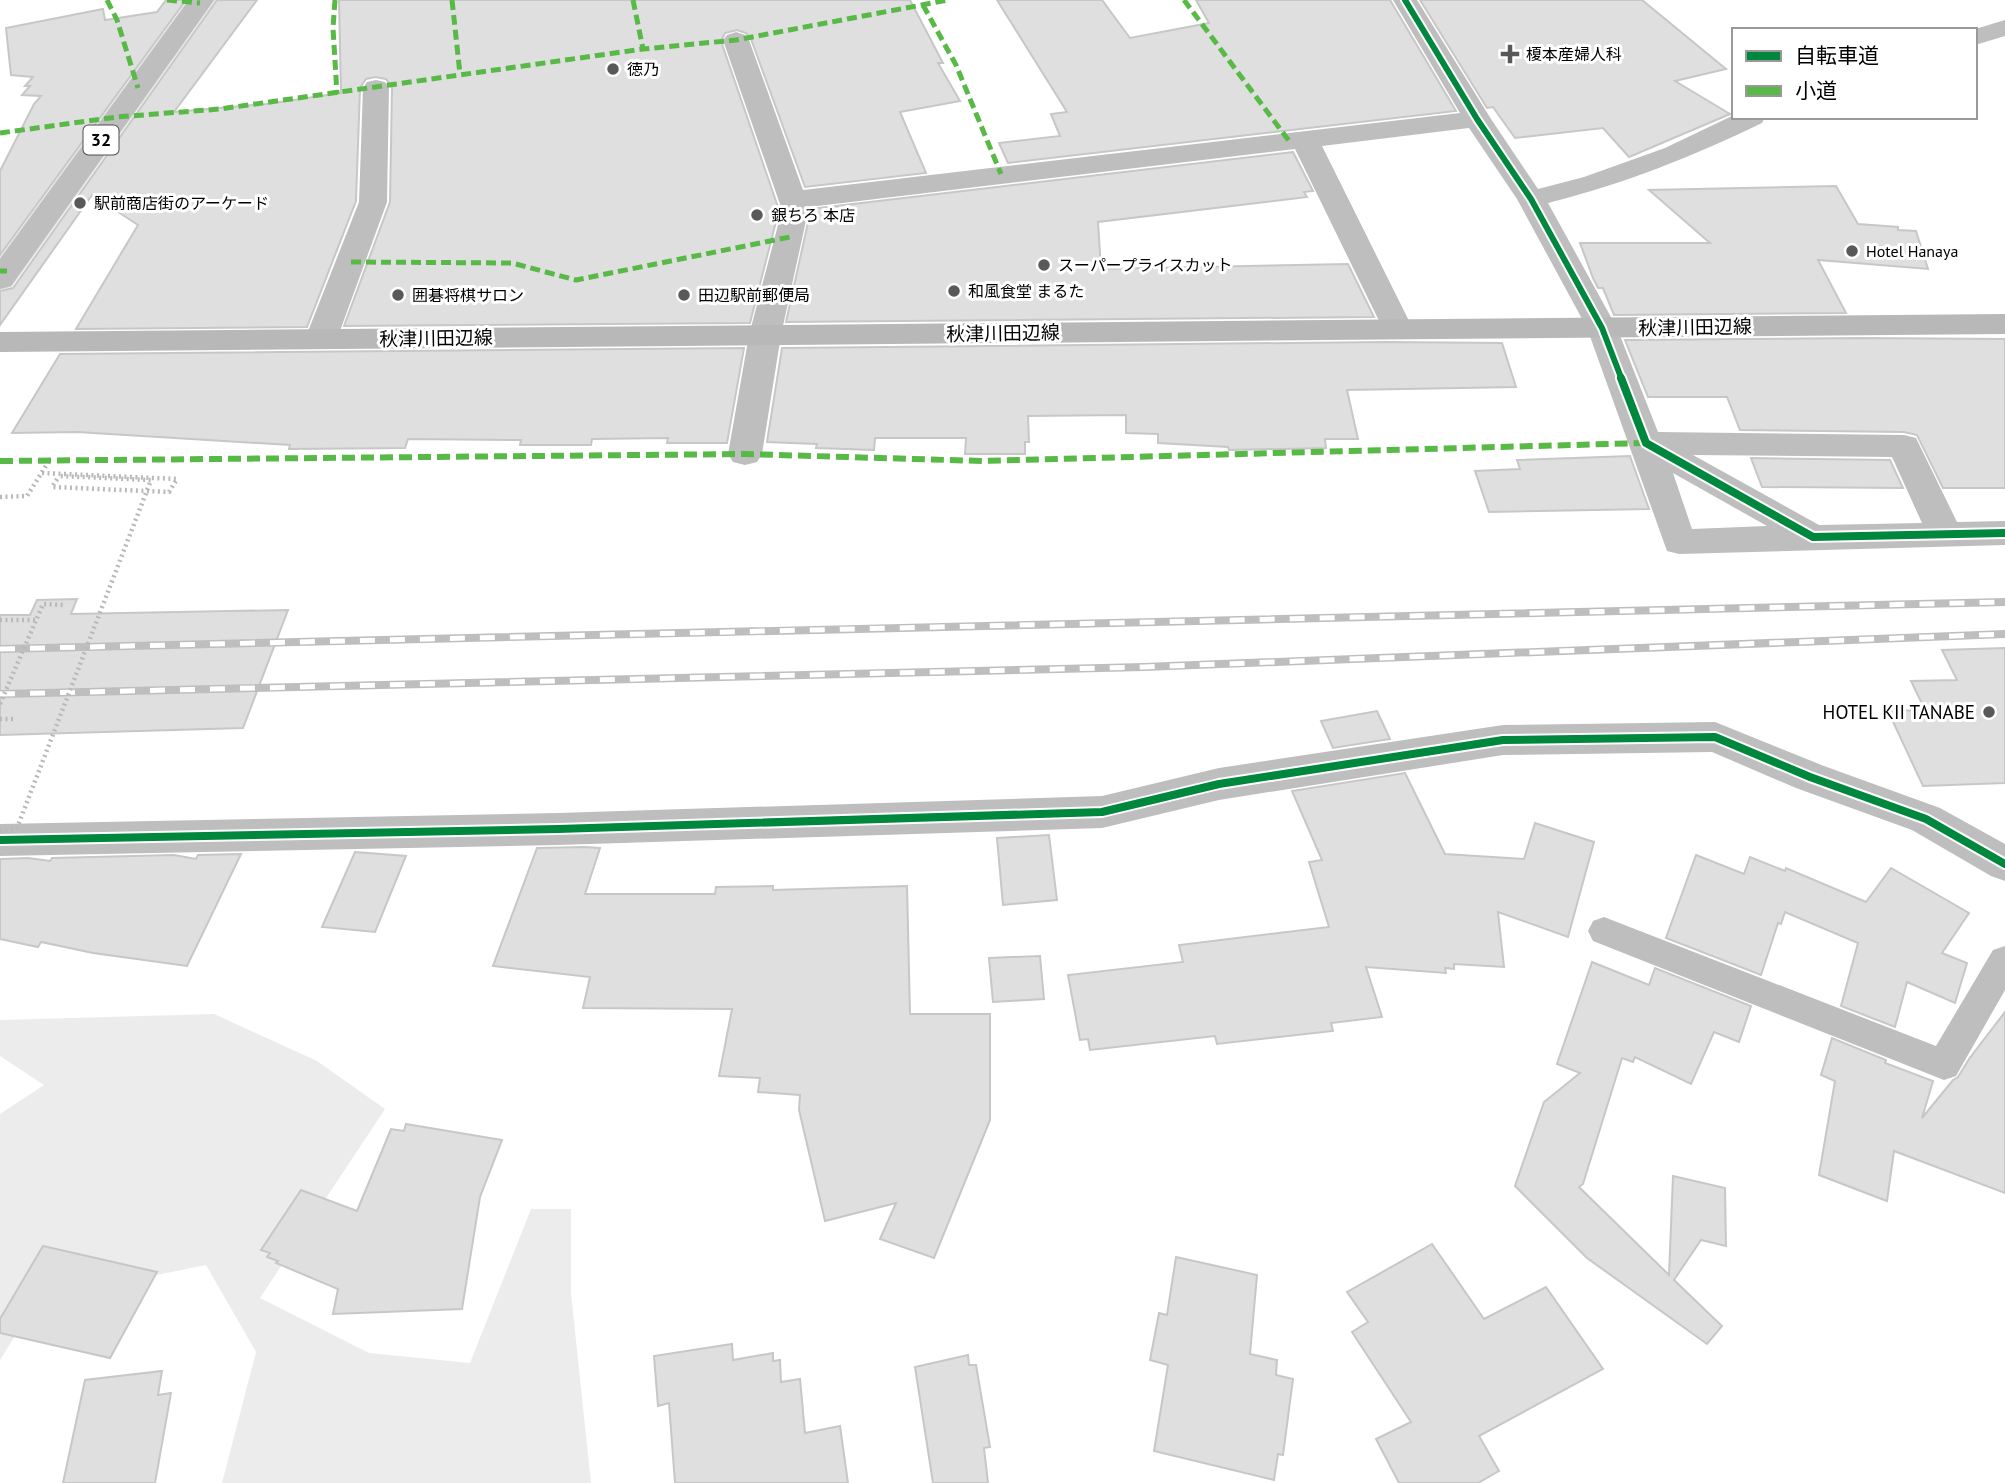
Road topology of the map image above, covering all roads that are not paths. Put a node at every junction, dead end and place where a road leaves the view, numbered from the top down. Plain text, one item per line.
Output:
1 (202, 0) edge
2 (1405, 0) edge
3 (2005, 28) edge
4 (1977, 36) edge
5 (736, 40) dead end
6 (376, 88) dead end
7 (1477, 119) junction
8 (1748, 119) edge
9 (1305, 140) junction
10 (1531, 199) junction
11 (793, 200) junction
12 (0, 280) edge
13 (2005, 324) edge
14 (1602, 328) junction
15 (1398, 329) junction
16 (765, 335) junction
17 (321, 339) junction
18 (0, 342) edge
19 (1646, 443) junction
20 (745, 454) dead end
21 (2005, 533) edge
22 (1945, 534) junction
23 (1813, 537) junction
24 (0, 840) edge
25 (2005, 864) edge
26 (1604, 931) dead end
27 (2005, 960) edge

1 - 12 street, 32
2 - 7 street
3 - 4 street
5 - 11 street
6 - 17 street
7 - 9 street
7 - 10 street
8 - 10 street
9 - 11 street
9 - 15 street
10 - 14 street
11 - 16 street
13 - 14 main road, 秋津川田辺線
14 - 15 main road, 秋津川田辺線
14 - 19 street
15 - 16 main road, 秋津川田辺線
16 - 17 main road, 秋津川田辺線
16 - 20 street
17 - 18 main road, 秋津川田辺線
19 - 22 street
19 - 23 street
19 - 23 street
21 - 22 street
22 - 23 street
24 - 25 street
26 - 27 lane

